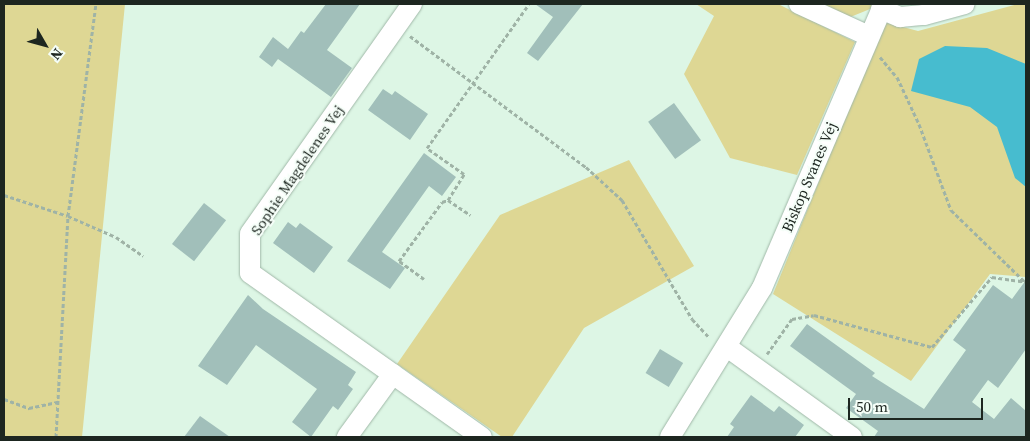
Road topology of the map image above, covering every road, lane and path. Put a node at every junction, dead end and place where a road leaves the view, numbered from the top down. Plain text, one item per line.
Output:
1 (96, 4) edge
2 (412, 4) edge
3 (529, 4) edge
4 (799, 4) edge
5 (965, 4) edge
6 (882, 6) edge
7 (397, 26) junction
8 (867, 42) junction
9 (472, 82) junction
10 (4, 194) edge
11 (448, 200) junction
12 (470, 215) dead end
13 (68, 216) junction
14 (143, 256) dead end
15 (424, 279) dead end
16 (1025, 282) edge
17 (725, 350) junction
18 (757, 368) junction
19 (393, 374) junction
20 (4, 399) edge
21 (58, 402) junction
22 (56, 437) edge
23 (347, 437) edge
24 (482, 437) edge
25 (670, 437) edge
26 (852, 437) edge

1 - 13 path
2 - 7 street, Sophie Magdelenes Vej
3 - 9 path
4 - 8 street
5 - 6 street
6 - 8 street, Biskop Svanes Vej
7 - 9 path
7 - 19 street, Sophie Magdelenes Vej
8 - 16 path
8 - 17 street, Biskop Svanes Vej
9 - 11 path
9 - 17 path
10 - 13 path
11 - 12 path
11 - 15 path
13 - 14 path
13 - 21 path
16 - 18 path
17 - 18 street
17 - 25 street, Biskop Svanes Vej
18 - 26 street
19 - 23 street
19 - 24 street, Sophie Magdelenes Vej
20 - 21 path
21 - 22 path

